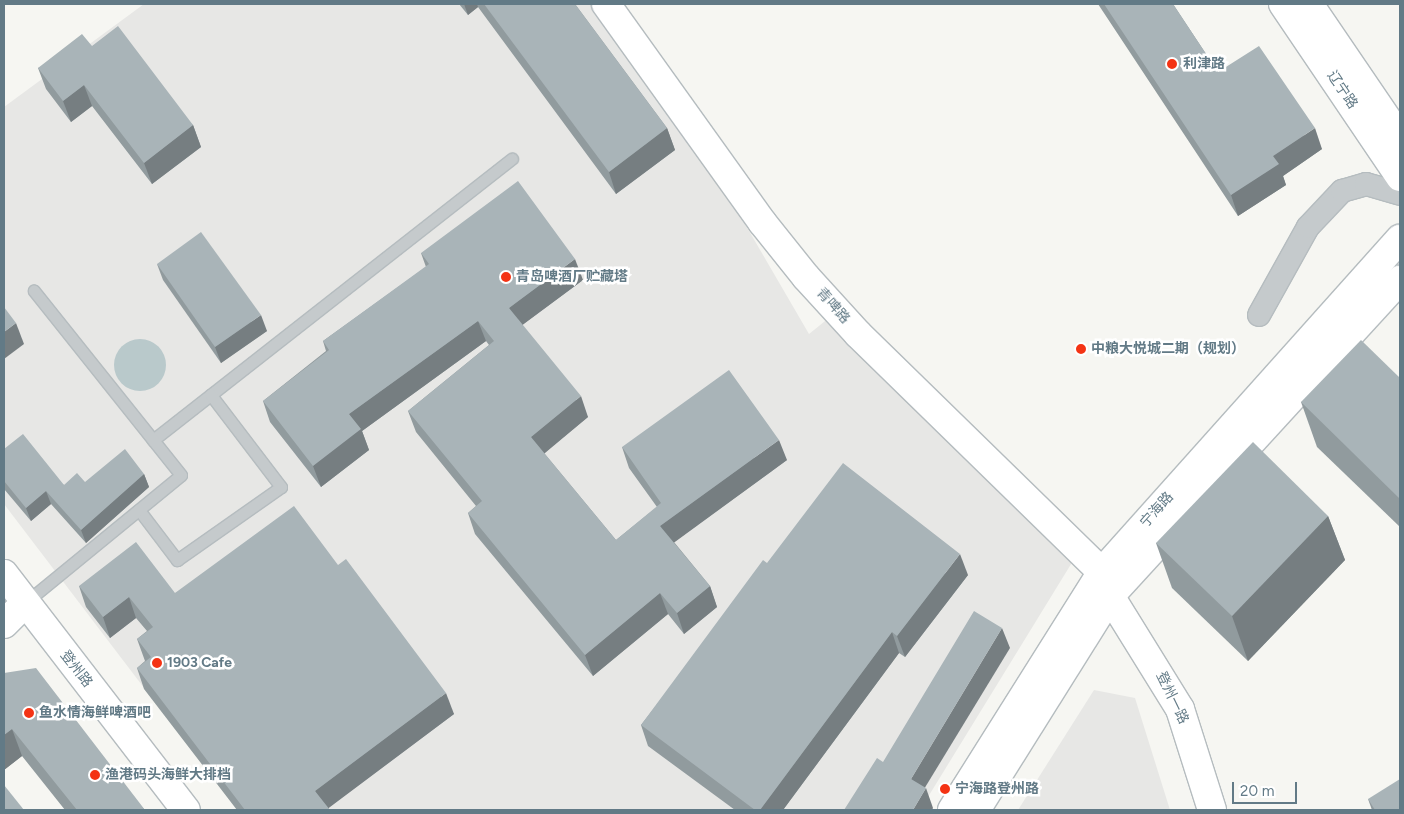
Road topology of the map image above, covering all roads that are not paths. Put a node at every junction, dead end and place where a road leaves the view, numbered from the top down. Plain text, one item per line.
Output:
1 (606, 4) edge
2 (1283, 4) edge
3 (1309, 4) edge
4 (1400, 138) edge
5 (512, 159) dead end
6 (1400, 177) edge
7 (1400, 194) edge
8 (1400, 239) edge
9 (1397, 284) edge
10 (34, 291) dead end
11 (1259, 315) dead end
12 (210, 395) junction
13 (153, 440) junction
14 (139, 510) junction
15 (4, 574) edge
16 (1106, 584) junction
17 (25, 603) junction
18 (4, 624) edge
19 (186, 810) edge
20 (952, 810) edge
21 (976, 810) edge
22 (1212, 810) edge

1 - 16 street, 青啤路
2 - 6 street, 辽宁路
3 - 4 street, 辽宁路
5 - 12 lane
7 - 11 street
8 - 16 street, 宁海路
9 - 16 street, 宁海路
10 - 13 lane
12 - 13 lane
12 - 14 lane
13 - 14 lane
14 - 17 lane
15 - 17 street, 登州路
16 - 20 street, 宁海路
16 - 21 street, 宁海路
16 - 22 street, 登州一路
17 - 18 street
17 - 19 street, 登州路

